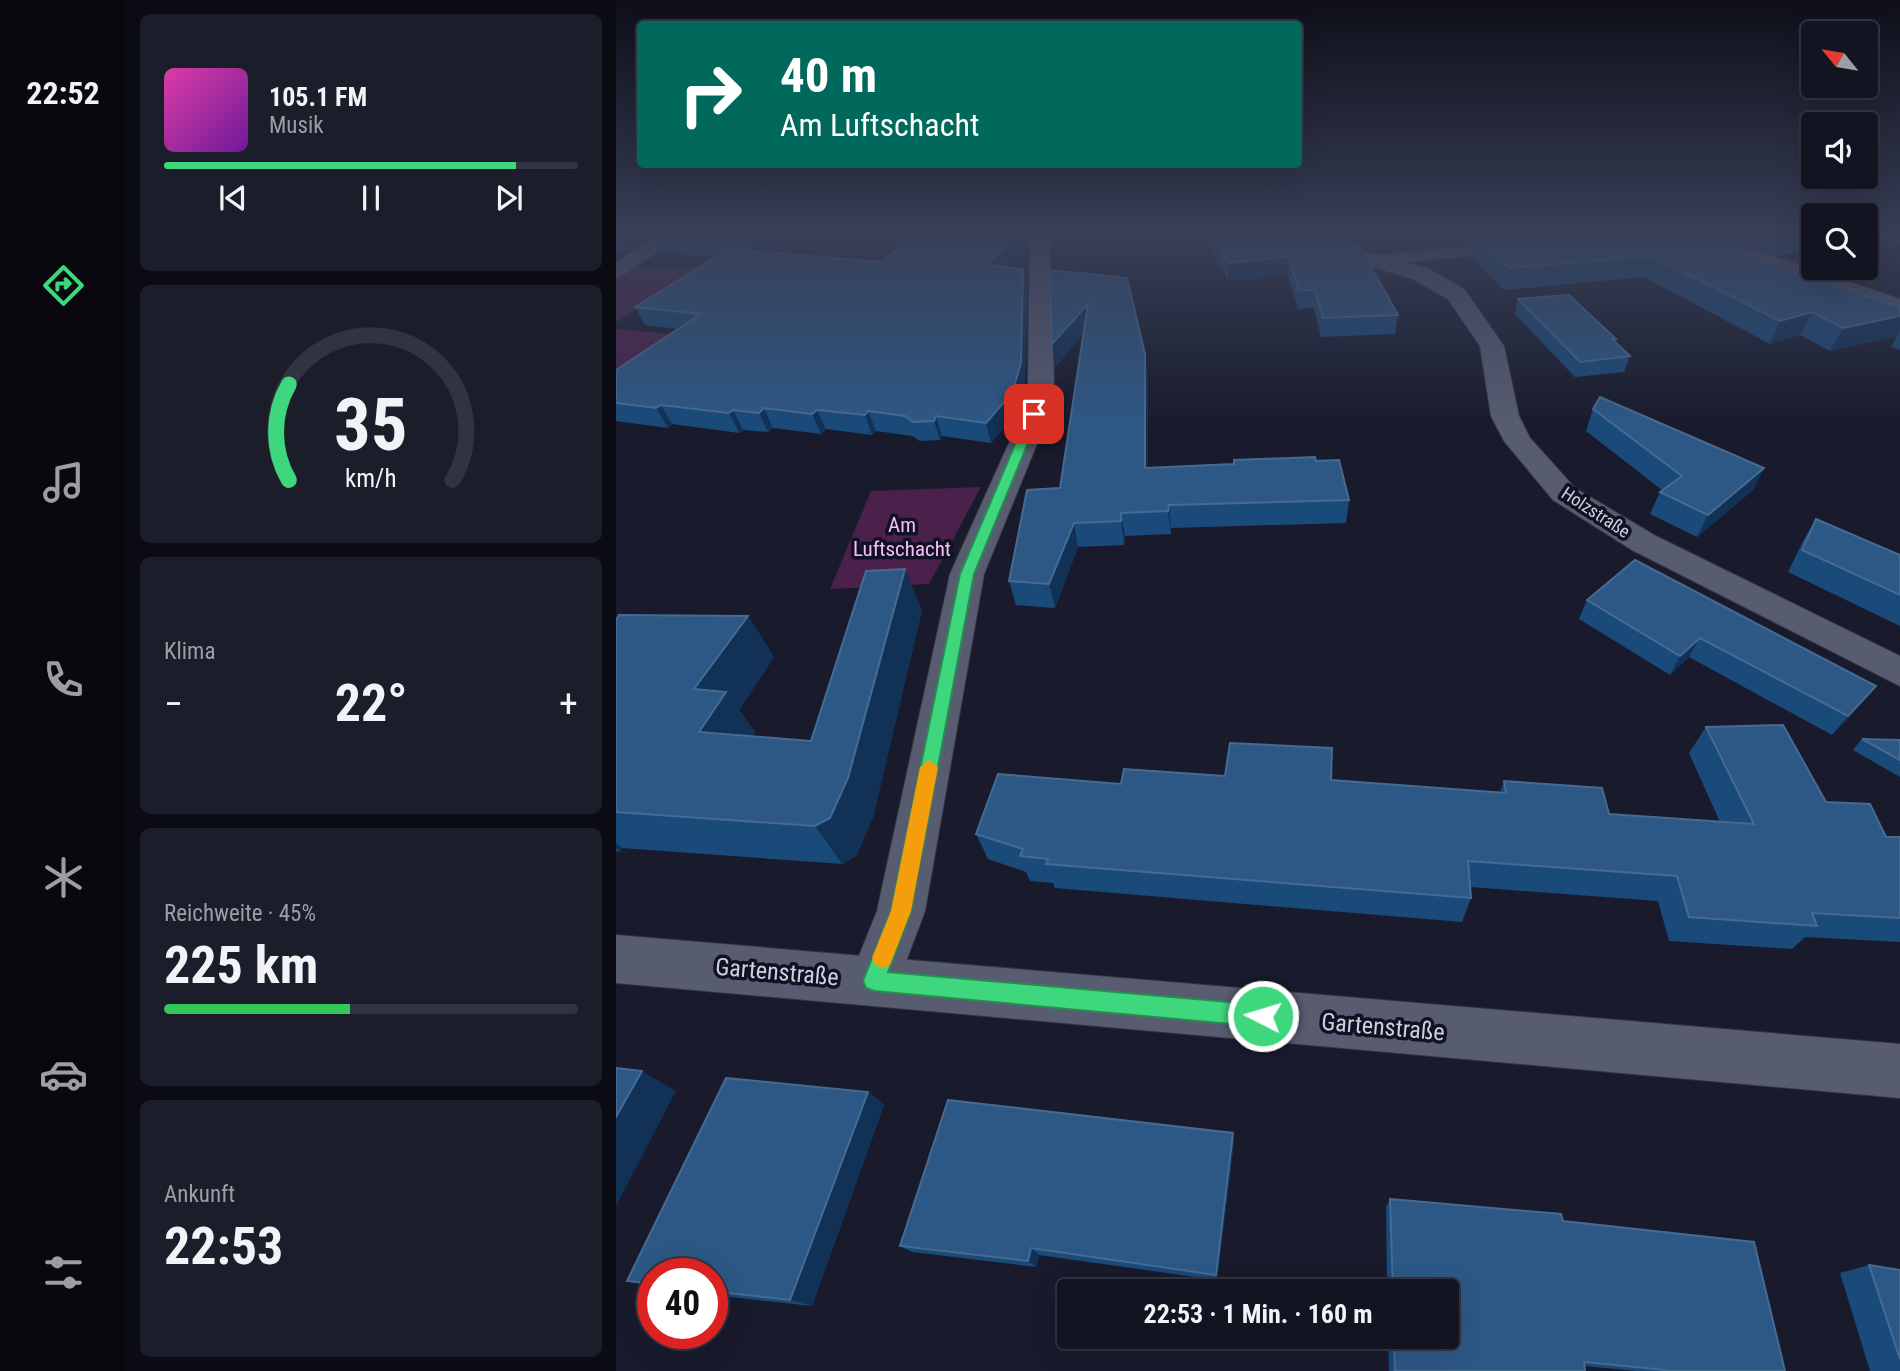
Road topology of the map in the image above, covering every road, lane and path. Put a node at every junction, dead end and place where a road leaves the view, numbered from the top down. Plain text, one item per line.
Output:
1 (1040, 297) edge
2 (1458, 297) edge
3 (1870, 297) edge
4 (1900, 306) edge
5 (1900, 672) edge
6 (616, 959) edge
7 (874, 981) junction
8 (1900, 1071) edge

1 - 7 street
2 - 5 street, Holzstraße
3 - 4 street
6 - 7 street, Gartenstraße
7 - 8 street, Gartenstraße

